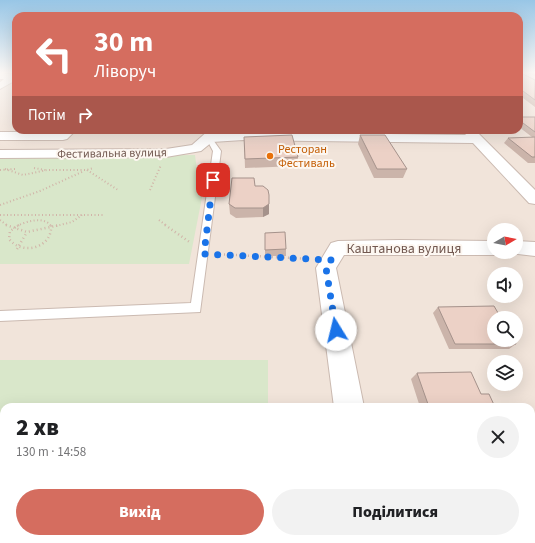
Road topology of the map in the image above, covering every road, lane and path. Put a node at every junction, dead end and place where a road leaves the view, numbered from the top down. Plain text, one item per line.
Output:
1 (65, 134) edge
2 (212, 134) edge
3 (385, 134) edge
4 (472, 134) edge
5 (0, 136) edge
6 (166, 153) junction
7 (0, 154) edge
8 (18, 168) dead end
9 (32, 168) dead end
10 (0, 170) edge
11 (47, 170) dead end
12 (86, 170) dead end
13 (150, 190) dead end
14 (535, 199) edge
15 (0, 205) edge
16 (0, 215) edge
17 (82, 215) junction
18 (103, 215) dead end
19 (0, 220) edge
20 (159, 220) dead end
21 (52, 226) junction
22 (12, 228) junction
23 (27, 232) junction
24 (4, 238) dead end
25 (10, 248) dead end
26 (487, 248) edge
27 (523, 248) edge
28 (17, 249) junction
29 (535, 249) edge
30 (204, 254) junction
31 (329, 264) junction
32 (0, 316) edge
33 (348, 403) edge

1 - 5 street
2 - 6 street, Фестивальна вулиця
2 - 30 lane
3 - 4 street
4 - 14 street
6 - 7 street, Фестивальна вулиця
6 - 13 path
8 - 10 path
9 - 11 path
12 - 15 path
16 - 17 path
17 - 18 path
17 - 21 path
19 - 22 path
20 - 30 path
21 - 22 path
21 - 23 path
21 - 28 path
22 - 23 path
22 - 24 path
23 - 28 path
25 - 28 path
26 - 31 street, Каштанова вулиця
27 - 29 street
30 - 31 path
30 - 32 lane
31 - 33 street

